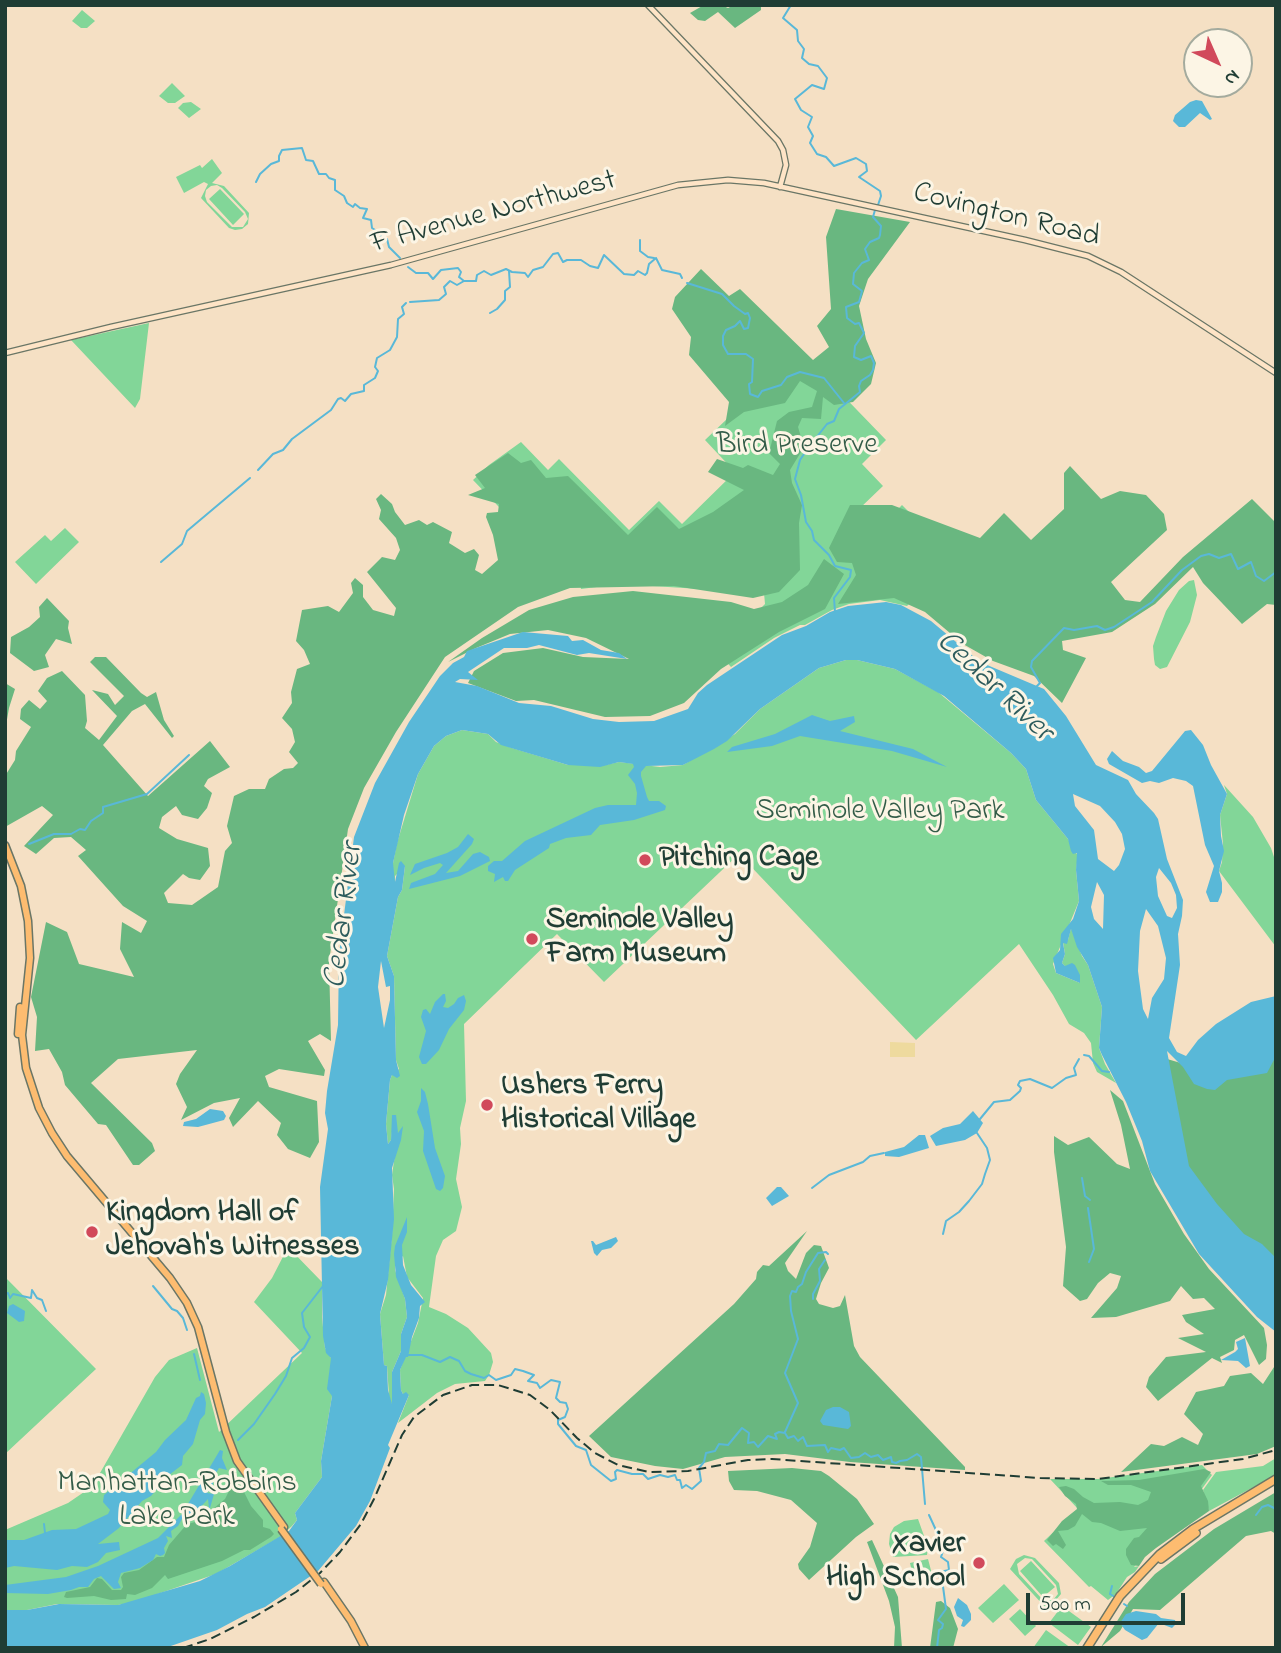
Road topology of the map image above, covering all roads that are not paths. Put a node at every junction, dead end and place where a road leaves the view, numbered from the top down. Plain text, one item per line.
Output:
1 (648, 5) edge
2 (780, 187) junction
3 (5, 353) edge
4 (1276, 373) edge
5 (5, 845) edge
6 (5, 854) edge
7 (1276, 1482) edge
8 (282, 1528) junction
9 (363, 1648) edge
10 (1090, 1648) edge

1 - 2 main road
2 - 3 main road, F Avenue Northwest
2 - 4 main road, Covington Road
5 - 8 main road
6 - 8 main road
7 - 10 highway
8 - 9 main road, bridge

